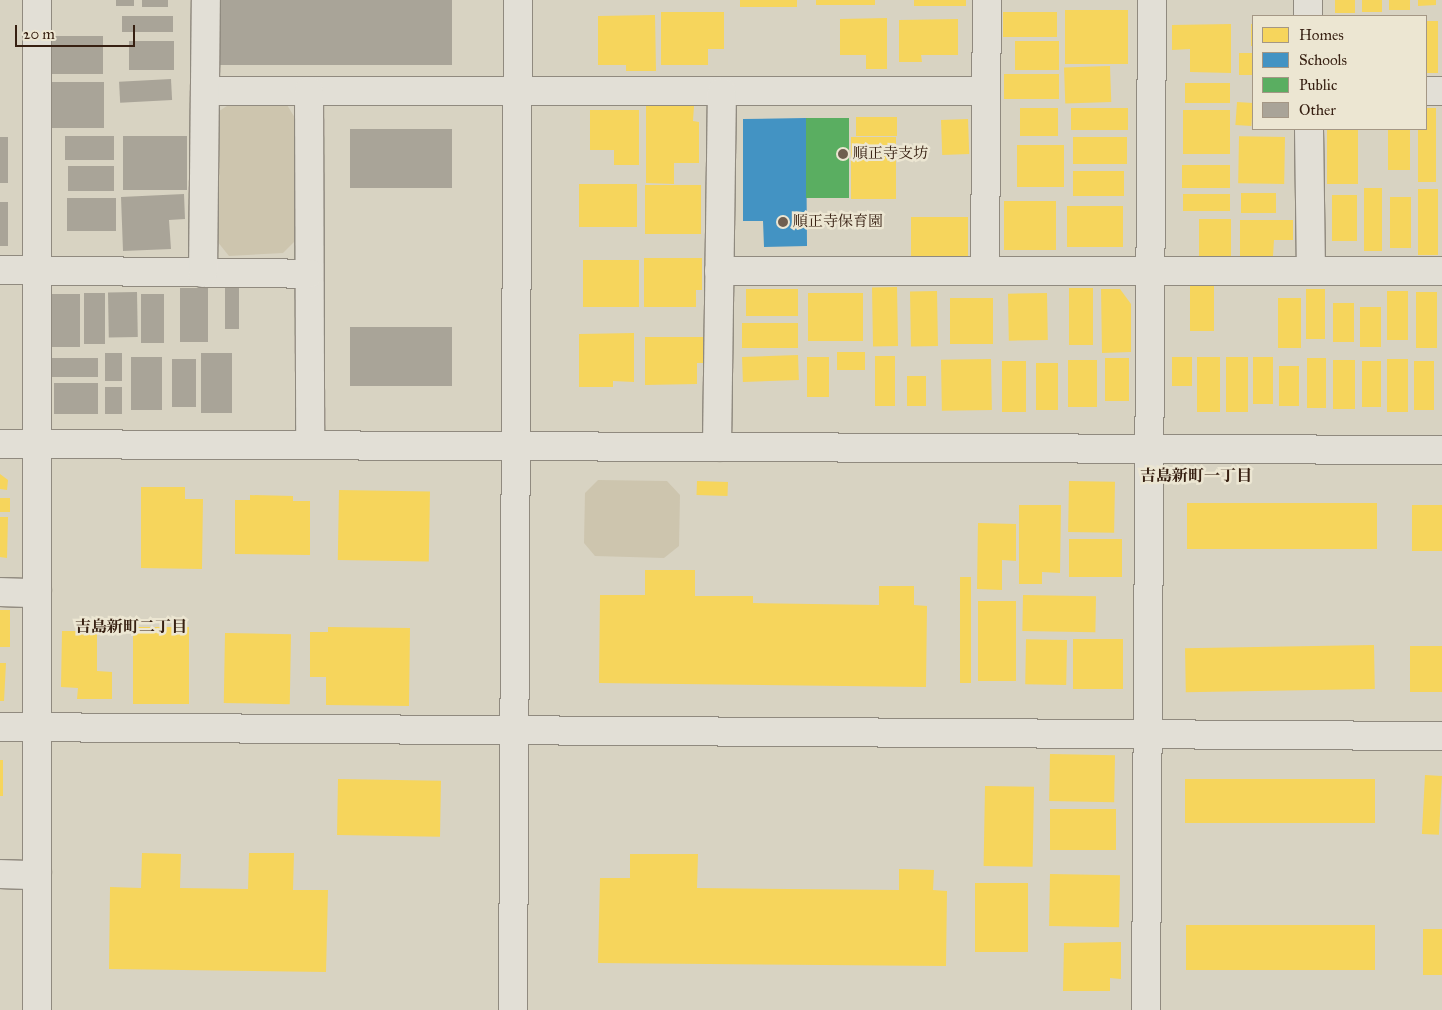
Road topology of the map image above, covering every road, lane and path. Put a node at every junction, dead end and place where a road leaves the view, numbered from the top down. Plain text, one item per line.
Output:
1 (37, 0) edge
2 (206, 0) edge
3 (518, 0) edge
4 (987, 0) edge
5 (1152, 0) edge
6 (1308, 0) edge
7 (1308, 15) edge
8 (309, 91) junction
9 (986, 91) junction
10 (1442, 91) edge
11 (205, 92) junction
12 (517, 92) junction
13 (722, 92) junction
14 (1427, 92) edge
15 (1309, 130) edge
16 (0, 270) edge
17 (37, 270) junction
18 (985, 270) junction
19 (1150, 270) junction
20 (719, 271) junction
21 (1311, 271) junction
22 (1442, 271) edge
23 (203, 273) junction
24 (309, 274) junction
25 (0, 444) edge
26 (37, 444) junction
27 (310, 445) junction
28 (515, 446) junction
29 (717, 447) junction
30 (1149, 448) junction
31 (1442, 450) edge
32 (0, 592) edge
33 (37, 592) junction
34 (0, 727) edge
35 (37, 727) junction
36 (514, 730) junction
37 (1148, 734) junction
38 (1442, 736) edge
39 (0, 874) edge
40 (37, 875) junction
41 (37, 1010) edge
42 (513, 1010) edge
43 (1146, 1010) edge

1 - 17 street
2 - 11 street
3 - 12 street
4 - 9 street
5 - 19 street
6 - 7 street
8 - 11 street
8 - 12 street
8 - 24 street
9 - 13 street
9 - 18 street
10 - 14 street
11 - 23 street
12 - 13 street
12 - 28 street
13 - 20 street
15 - 21 street
16 - 17 street
17 - 23 street
17 - 26 street
18 - 19 street
18 - 20 street
19 - 21 street
19 - 30 street
20 - 29 street
21 - 22 street
23 - 24 street
24 - 27 street
25 - 26 street
26 - 27 street
26 - 33 street
27 - 28 street
28 - 29 street
28 - 36 street
29 - 30 street
30 - 31 street
30 - 37 street
32 - 33 street
33 - 35 street
34 - 35 street
35 - 36 street
35 - 40 street
36 - 37 street
36 - 42 street
37 - 38 street
37 - 43 street
39 - 40 street
40 - 41 street

